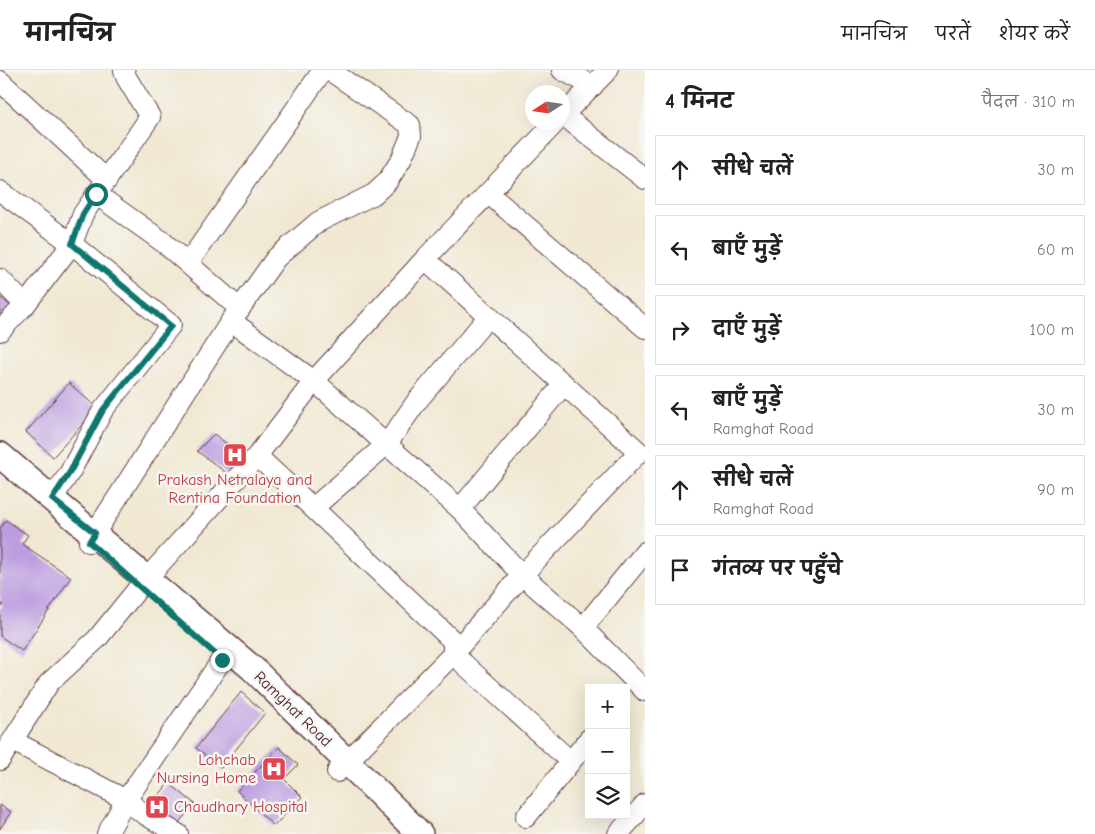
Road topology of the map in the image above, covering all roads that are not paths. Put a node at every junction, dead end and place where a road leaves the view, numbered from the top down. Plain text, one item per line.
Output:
1 (124, 70) edge
2 (323, 70) edge
3 (329, 70) edge
4 (562, 70) edge
5 (608, 70) edge
6 (0, 81) edge
7 (593, 86) junction
8 (570, 109) edge
9 (570, 125) edge
10 (550, 130) edge
11 (645, 179) edge
12 (101, 187) junction
13 (0, 191) edge
14 (489, 194) junction
15 (72, 244) junction
16 (425, 259) junction
17 (188, 263) junction
18 (0, 279) edge
19 (25, 305) junction
20 (236, 315) junction
21 (489, 316) junction
22 (645, 328) edge
23 (0, 331) edge
24 (314, 381) junction
25 (564, 384) junction
26 (386, 444) junction
27 (0, 455) edge
28 (642, 455) edge
29 (257, 456) junction
30 (0, 469) edge
31 (52, 499) junction
32 (313, 508) junction
33 (460, 509) junction
34 (92, 537) junction
35 (645, 552) edge
36 (522, 575) junction
37 (143, 583) junction
38 (584, 628) junction
39 (226, 654) junction
40 (453, 654) junction
41 (638, 688) edge
42 (13, 741) junction
43 (585, 744) edge
44 (0, 760) edge
45 (570, 761) junction
46 (342, 767) junction
47 (126, 800) junction
48 (645, 804) edge
49 (526, 817) dead end
50 (107, 834) edge
51 (178, 834) edge
52 (399, 834) edge
53 (420, 834) edge
54 (618, 834) edge

1 - 12 street
2 - 17 street
3 - 20 street
4 - 7 street
5 - 7 street
6 - 12 street
7 - 8 street
9 - 11 street
10 - 14 street
12 - 15 street
12 - 17 street
13 - 15 street
14 - 16 street
14 - 22 street
15 - 19 street
15 - 31 street
16 - 21 street
16 - 24 street
17 - 20 street
18 - 19 street
19 - 23 street
20 - 24 street
20 - 34 street
21 - 25 street
21 - 26 street
24 - 26 street
24 - 29 street
25 - 28 street
25 - 33 street
26 - 32 street
26 - 33 street
27 - 31 main road, Ramghat Road
28 - 36 street
29 - 32 street
29 - 37 street
30 - 34 main road, Ramghat Road
31 - 34 main road, Ramghat Road
32 - 40 street
33 - 36 street
34 - 37 main road, Ramghat Road
35 - 38 street
36 - 38 street
36 - 40 street
37 - 39 main road, Ramghat Road
37 - 42 street
38 - 41 street
39 - 46 main road, Ramghat Road
39 - 47 street
40 - 45 street
40 - 46 street
42 - 44 street
42 - 47 street
43 - 45 street
45 - 49 street
46 - 52 main road, Ramghat Road
46 - 53 main road, Ramghat Road
47 - 50 street
47 - 51 street
48 - 54 street

